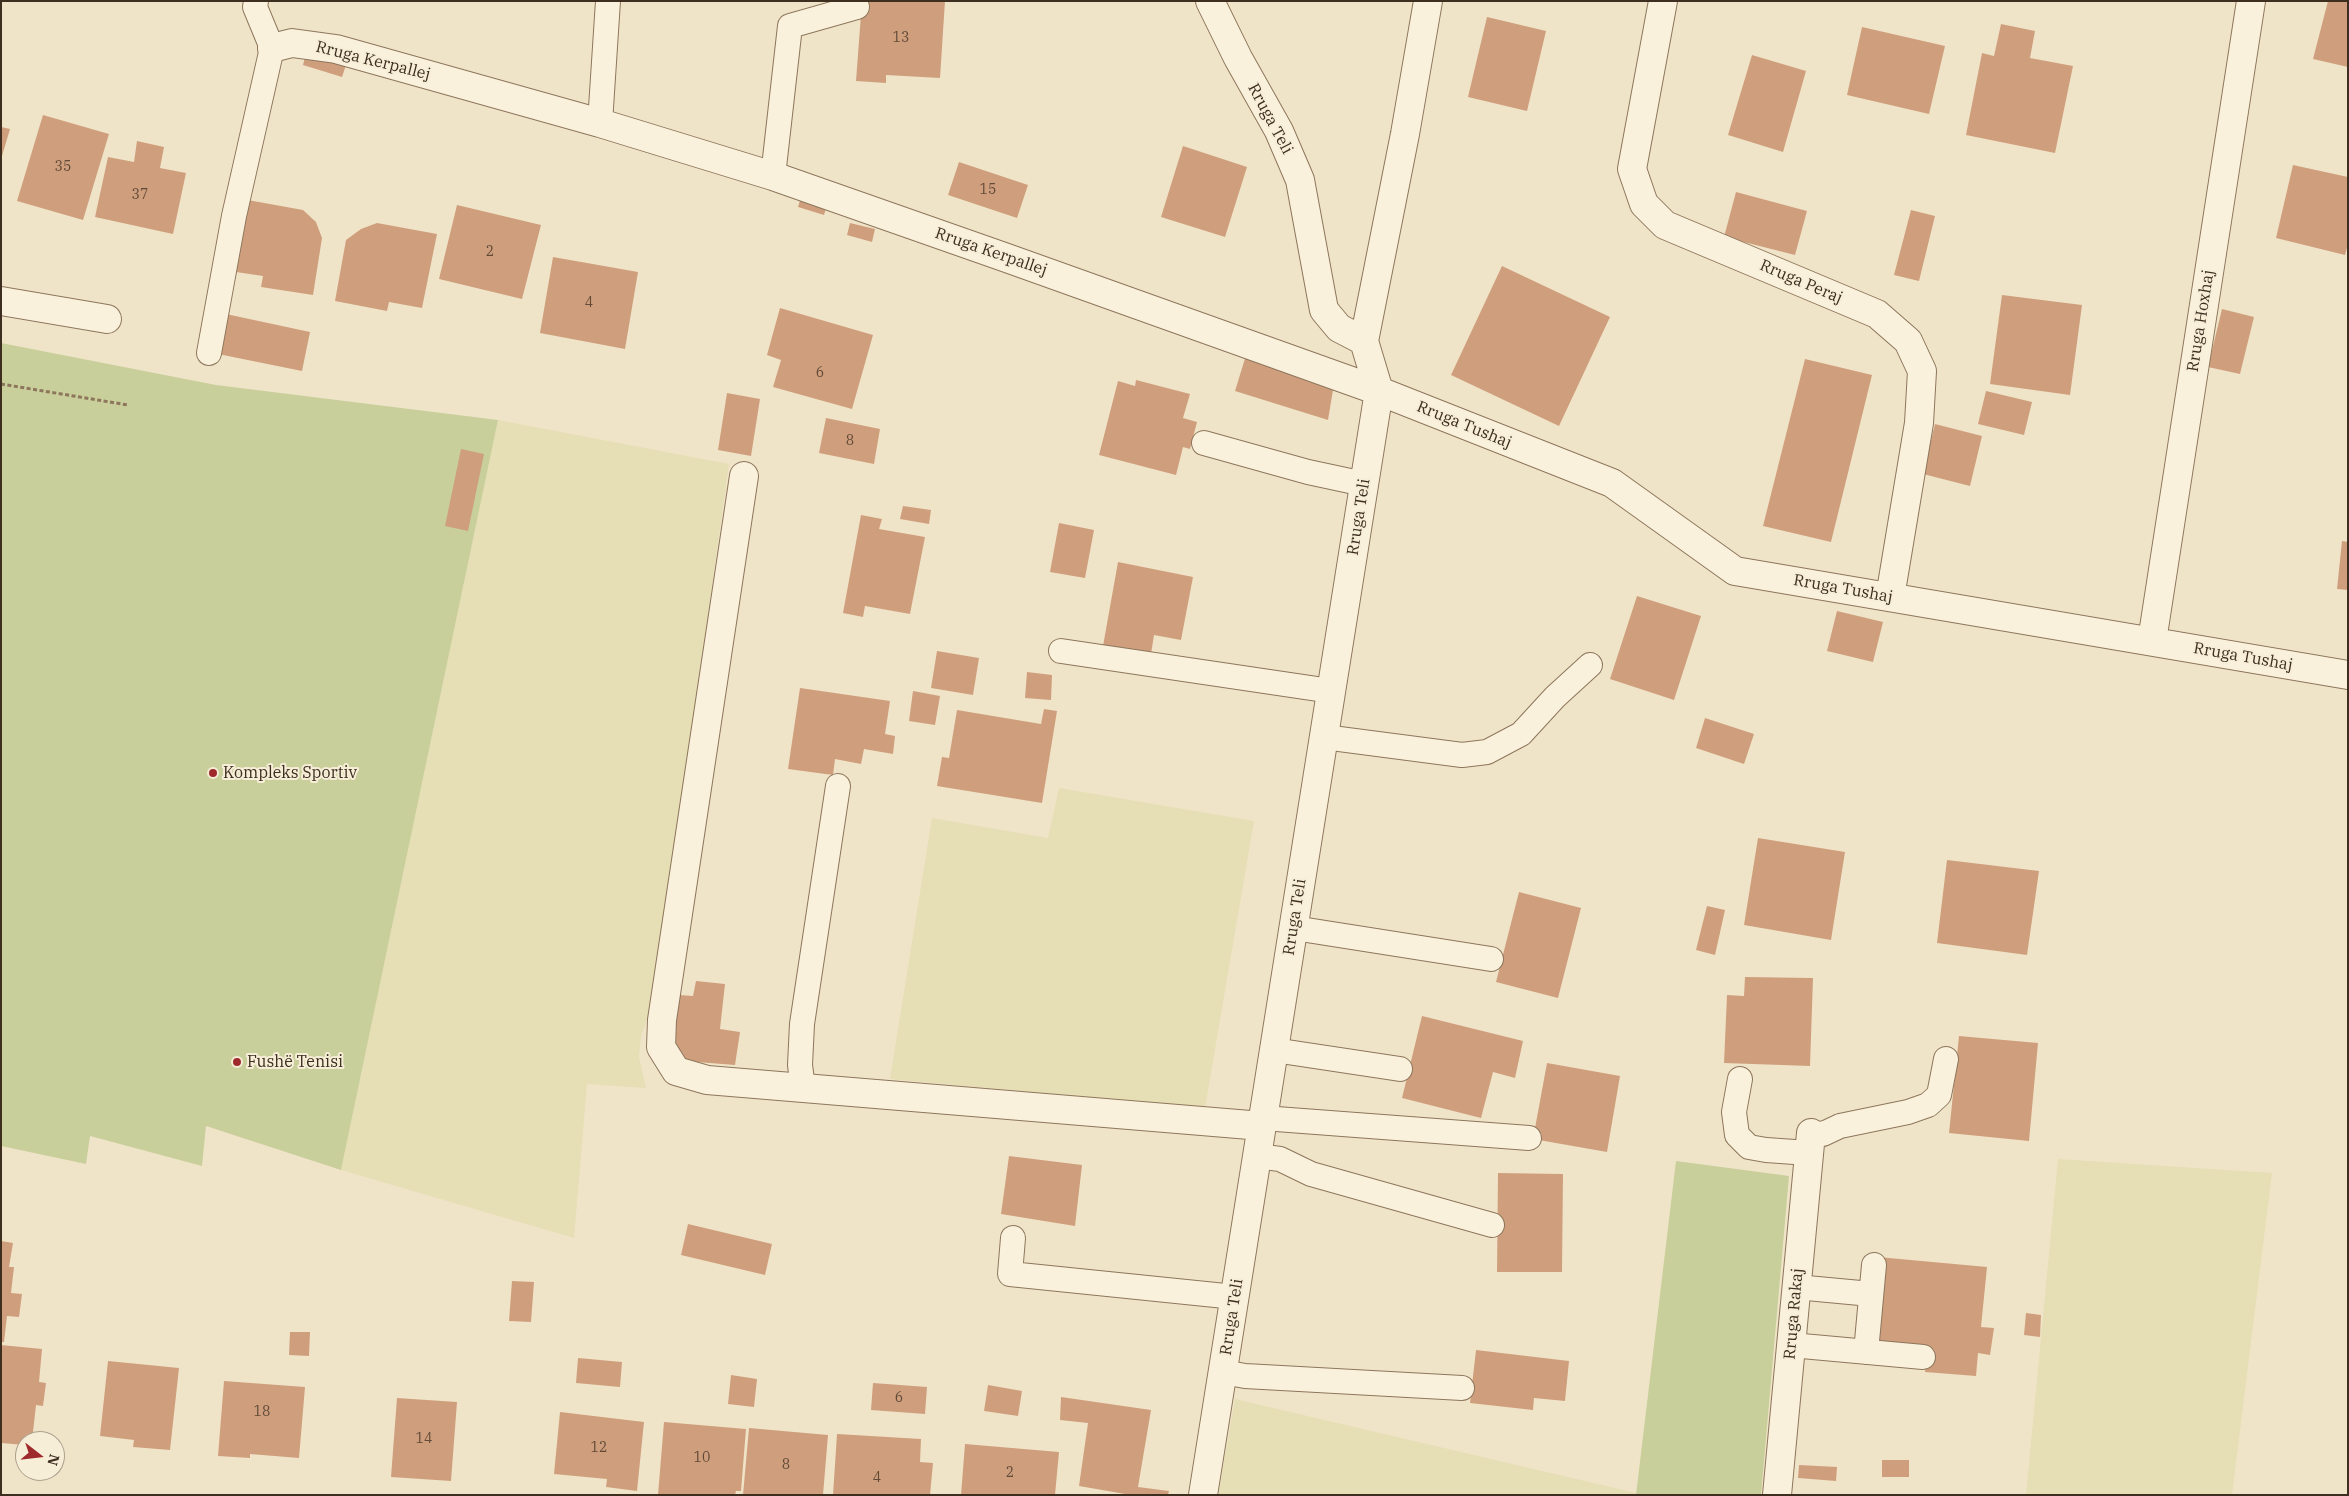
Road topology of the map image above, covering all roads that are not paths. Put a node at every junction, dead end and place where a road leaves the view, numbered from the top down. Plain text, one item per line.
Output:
1 (256, 1) edge
2 (608, 1) edge
3 (1210, 1) edge
4 (1428, 1) edge
5 (1663, 1) edge
6 (2251, 1) edge
7 (857, 7) dead end
8 (272, 48) junction
9 (600, 123) junction
10 (773, 176) junction
11 (1, 301) edge
12 (107, 319) dead end
13 (1364, 341) junction
14 (209, 353) dead end
15 (1379, 391) junction
16 (1204, 442) dead end
17 (744, 476) dead end
18 (1364, 484) junction
19 (1890, 597) junction
20 (2152, 642) junction
21 (1062, 651) dead end
22 (1590, 665) dead end
23 (2348, 675) edge
24 (1331, 691) junction
25 (1324, 737) junction
26 (838, 786) dead end
27 (1294, 928) junction
28 (1491, 959) dead end
29 (1274, 1050) junction
30 (1946, 1059) dead end
31 (1400, 1069) dead end
32 (1740, 1079) dead end
33 (803, 1088) junction
34 (1263, 1122) junction
35 (1529, 1138) dead end
36 (1810, 1143) junction
37 (1258, 1156) junction
38 (1492, 1225) dead end
39 (1013, 1238) dead end
40 (1874, 1265) dead end
41 (1796, 1287) junction
42 (1871, 1294) junction
43 (1235, 1297) junction
44 (1791, 1345) junction
45 (1866, 1352) junction
46 (1923, 1357) dead end
47 (1223, 1372) junction
48 (1462, 1388) dead end
49 (1203, 1495) edge
50 (1778, 1495) edge

1 - 8 lane
2 - 9 lane
3 - 13 street, Rruga Teli
4 - 13 street, Rruga Teli
5 - 19 street, Rruga Peraj
6 - 20 street, Rruga Hoxhaj
7 - 10 lane
8 - 9 street, Rruga Kerpallej
8 - 14 lane
9 - 10 street, Rruga Kerpallej
10 - 15 street, Rruga Kerpallej
11 - 12 street
13 - 15 street, Rruga Teli
15 - 18 street, Rruga Teli
15 - 19 street, Rruga Tushaj
16 - 18 lane
17 - 33 street
18 - 24 street, Rruga Teli
19 - 20 street, Rruga Tushaj
20 - 23 street, Rruga Tushaj
21 - 24 lane
22 - 25 lane
24 - 25 street, Rruga Teli
25 - 27 street, Rruga Teli
26 - 33 lane
27 - 28 lane
27 - 29 street, Rruga Teli
29 - 31 lane
29 - 34 street, Rruga Teli
30 - 36 lane
32 - 36 lane
33 - 34 street
34 - 35 lane
34 - 37 street, Rruga Teli
36 - 41 street, Rruga Rakaj
37 - 38 lane
37 - 43 street, Rruga Teli
39 - 43 lane
40 - 42 lane
41 - 42 lane
41 - 44 street, Rruga Rakaj
42 - 45 lane
43 - 47 street, Rruga Teli
44 - 45 lane
44 - 50 street, Rruga Rakaj
45 - 46 lane
47 - 48 lane
47 - 49 street, Rruga Teli

